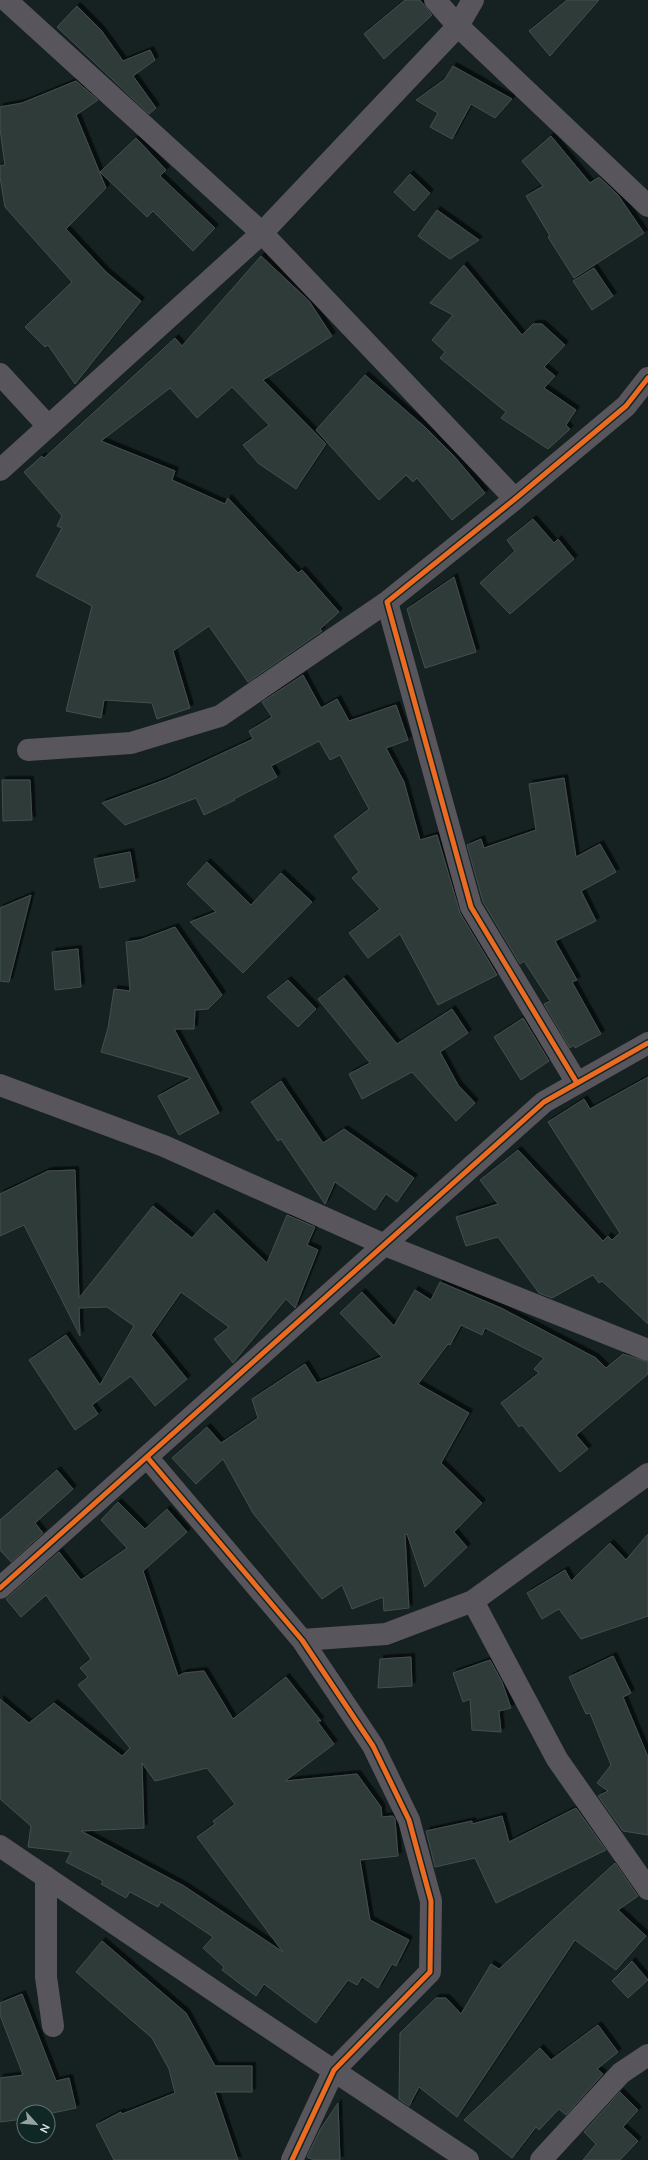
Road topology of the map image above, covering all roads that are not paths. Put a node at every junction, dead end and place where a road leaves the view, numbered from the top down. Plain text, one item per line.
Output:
1 (6, 0) edge
2 (435, 0) edge
3 (473, 0) edge
4 (458, 26) junction
5 (648, 206) edge
6 (262, 233) junction
7 (0, 374) edge
8 (645, 389) edge
9 (48, 426) junction
10 (0, 470) edge
11 (514, 499) junction
12 (387, 602) junction
13 (28, 750) dead end
14 (648, 1043) edge
15 (577, 1083) junction
16 (0, 1085) edge
17 (385, 1245) junction
18 (648, 1350) edge
19 (147, 1457) junction
20 (648, 1474) edge
21 (0, 1588) edge
22 (473, 1601) junction
23 (302, 1640) junction
24 (0, 1846) edge
25 (46, 1877) junction
26 (648, 1889) edge
27 (53, 2026) dead end
28 (648, 2055) edge
29 (334, 2070) junction
30 (292, 2160) edge
31 (468, 2160) edge
32 (541, 2160) edge

1 - 6 street
2 - 4 street
3 - 4 street
4 - 5 street
4 - 6 street
6 - 9 street
6 - 11 street
7 - 9 street
8 - 11 street
9 - 10 street
11 - 12 street
12 - 13 street
12 - 15 street
14 - 15 street
15 - 17 street
16 - 17 street
17 - 18 street
17 - 19 street
19 - 21 street
19 - 23 street
20 - 22 street
22 - 23 street
22 - 26 street
23 - 29 street
24 - 25 street
25 - 27 street
25 - 29 street
28 - 32 street
29 - 30 street
29 - 31 street

